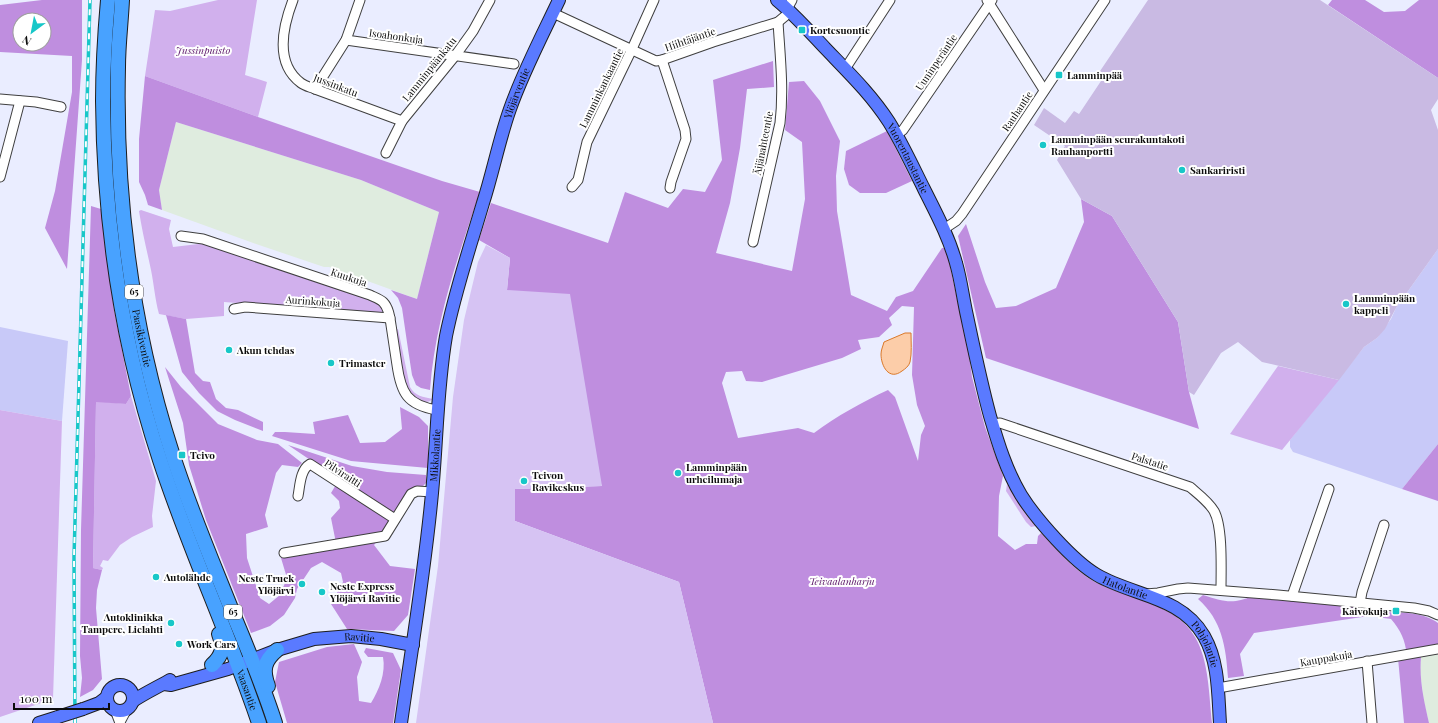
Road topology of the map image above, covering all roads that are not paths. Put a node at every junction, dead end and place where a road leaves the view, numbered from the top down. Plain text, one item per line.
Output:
1 (108, 0) edge
2 (122, 0) edge
3 (292, 0) edge
4 (360, 0) edge
5 (490, 0) edge
6 (559, 0) edge
7 (654, 0) edge
8 (777, 0) edge
9 (890, 0) edge
10 (990, 1) edge
11 (1101, 2) edge
12 (790, 7) edge
13 (553, 12) junction
14 (778, 22) junction
15 (346, 40) junction
16 (632, 49) junction
17 (455, 56) junction
18 (662, 60) junction
19 (514, 64) dead end
20 (845, 69) junction
21 (315, 90) junction
22 (1044, 90) junction
23 (0, 99) edge
24 (20, 101) junction
25 (60, 107) dead end
26 (402, 121) junction
27 (896, 135) junction
28 (386, 152) dead end
29 (0, 177) edge
30 (572, 187) dead end
31 (670, 188) dead end
32 (487, 191) joint
33 (944, 229) junction
34 (182, 236) dead end
35 (753, 242) dead end
36 (234, 309) dead end
37 (390, 318) junction
38 (975, 353) joint
39 (437, 410) junction
40 (993, 424) junction
41 (1329, 489) dead end
42 (432, 492) junction
43 (298, 496) dead end
44 (395, 519) junction
45 (1384, 525) dead end
46 (284, 553) dead end
47 (207, 587) junction
48 (1221, 590) junction
49 (1145, 594) junction
50 (1292, 596) junction
51 (1360, 603) junction
52 (1438, 615) edge
53 (305, 641) junction
54 (413, 645) junction
55 (1438, 649) edge
56 (277, 650) junction
57 (250, 656) junction
58 (237, 661) junction
59 (1367, 661) junction
60 (212, 665) junction
61 (164, 684) junction
62 (1218, 688) junction
63 (117, 702) junction
64 (274, 720) edge
65 (39, 723) edge
66 (120, 723) edge
67 (259, 723) edge
68 (401, 723) edge
69 (1220, 723) edge
70 (1372, 723) edge

1 - 47 highway, Paasikiventie / 65
2 - 57 highway, Paasikiventie / 65
3 - 21 street, Jussinkatu
4 - 15 street
5 - 17 street, Lamminpäänkatu
6 - 13 main road, Ylöjärventie
7 - 16 street, Lamminkankaantie
8 - 12 main road, Vuorentaustantie
9 - 20 street
10 - 22 street
10 - 27 street, Uuninperäntie
11 - 22 street, Rauhantie
12 - 14 street, Hiihtäjäntie
12 - 20 main road, Vuorentaustantie
13 - 16 street, Hiihtäjäntie
13 - 32 main road, Ylöjärventie
14 - 18 street, Hiihtäjäntie
14 - 35 street, Äijänahteentie
15 - 17 street, Isoahonkuja
15 - 21 street
16 - 18 street, Hiihtäjäntie
16 - 30 street, Lamminkankaantie
17 - 19 street, Isoahonkuja
17 - 26 street, Lamminpäänkatu
18 - 31 street
20 - 27 main road, Vuorentaustantie
21 - 26 street, Jussinkatu
22 - 33 street, Rauhantie
23 - 24 street
24 - 25 street
24 - 29 street
26 - 28 street, Lamminpäänkatu
27 - 33 main road, Vuorentaustantie
32 - 39 main road, Mikkolantie
33 - 38 main road, Vuorentaustantie
34 - 37 street, Kuukuja
36 - 37 street, Aurinkokuja
37 - 39 street, Kuukuja
38 - 40 main road, Hatolantie
39 - 42 main road, Mikkolantie
40 - 48 street, Palstatie
40 - 49 main road, Hatolantie
41 - 50 street
42 - 44 street
42 - 54 main road, Mikkolantie
43 - 44 street, Pilviraitti
44 - 46 street
45 - 51 street
47 - 58 highway, Paasikiventie / 65
47 - 60 highway
48 - 49 street, Hatolantie
48 - 50 street, Hatolantie
49 - 62 main road, Pohjolantie
50 - 51 street, Hatolantie
51 - 52 street, Hatolantie
53 - 54 main road, Ravitie
53 - 56 main road, Ravitie
53 - 57 main road, Ravitie
54 - 68 main road, Mikkolantie
55 - 59 street, Kauppakuja
56 - 57 main road, Ravitie
56 - 64 highway, 65
57 - 58 main road, Ravitie
57 - 64 highway, Vaasantie / 65
58 - 60 main road
58 - 61 main road
58 - 67 highway, Vaasantie / 65
59 - 62 street, Kauppakuja
59 - 70 street
60 - 61 main road
61 - 63 main road
62 - 69 main road, Pohjolantie
63 - 65 main road, bridge
63 - 66 street

